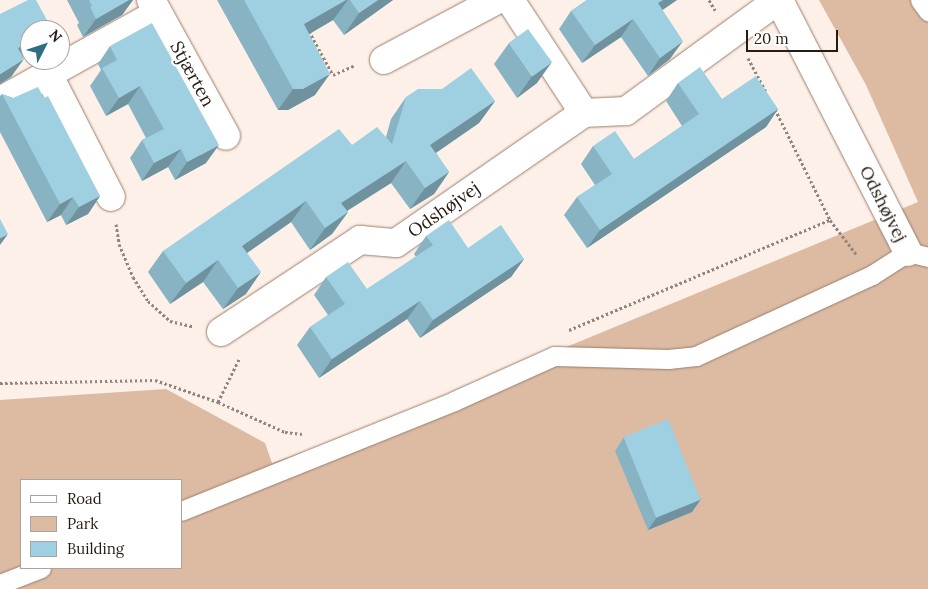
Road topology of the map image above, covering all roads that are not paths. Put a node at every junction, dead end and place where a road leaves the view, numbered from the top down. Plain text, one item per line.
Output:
1 (497, 0) edge
2 (510, 0) edge
3 (778, 0) edge
4 (920, 0) edge
5 (155, 6) edge
6 (928, 11) edge
7 (384, 60) road end
8 (48, 74) junction
9 (0, 101) edge
10 (584, 113) junction
11 (226, 136) dead end
12 (112, 197) road end
13 (918, 255) edge
14 (221, 332) road end
15 (182, 511) edge
16 (38, 569) edge
17 (0, 584) edge

1 - 7 street
2 - 10 street
3 - 10 street, Odshøjvej
3 - 13 street, Odshøjvej
4 - 6 lane
5 - 8 street, Stjærten
5 - 11 street, Stjærten
8 - 9 street, Stjærten
8 - 12 street
10 - 14 street, Odshøjvej
13 - 15 lane, Odshøjvej
16 - 17 lane

